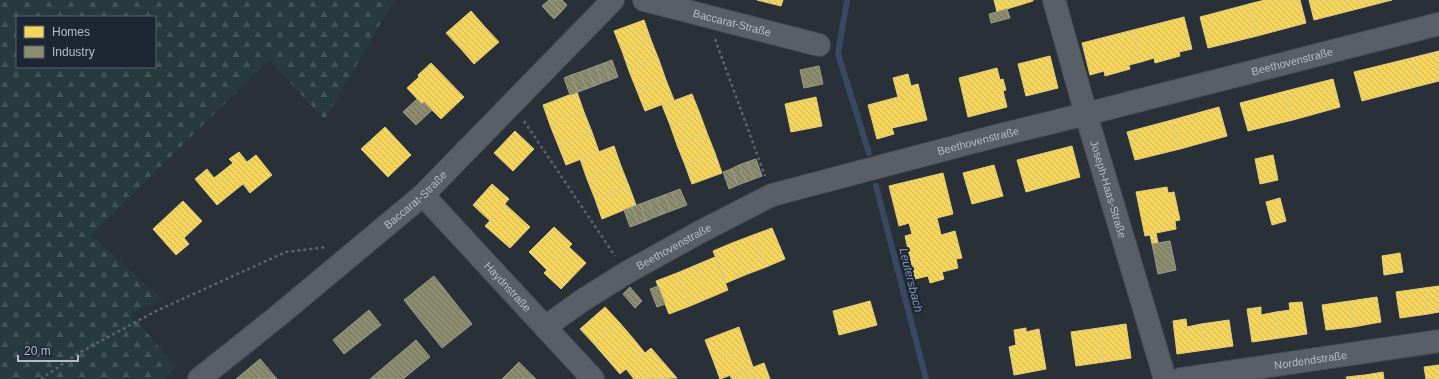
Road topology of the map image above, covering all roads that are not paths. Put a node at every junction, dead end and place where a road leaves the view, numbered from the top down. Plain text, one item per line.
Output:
1 (613, 0) edge
2 (644, 0) edge
3 (1054, 0) edge
4 (1439, 24) edge
5 (819, 45) dead end
6 (1086, 114) junction
7 (423, 195) junction
8 (545, 327) junction
9 (1439, 342) edge
10 (200, 379) edge
11 (592, 379) edge
12 (1165, 379) edge
13 (1181, 379) edge

1 - 7 street, Baccarat-Straße
2 - 5 street, Baccarat-Straße
3 - 6 street, Joseph-Haas-Straße
4 - 6 street, Beethovenstraße
6 - 8 street, Beethovenstraße
6 - 12 street, Joseph-Haas-Straße
7 - 8 street, Haydnstraße
7 - 10 street, Baccarat-Straße
8 - 11 street, Haydnstraße
9 - 13 street, Nordendstraße

